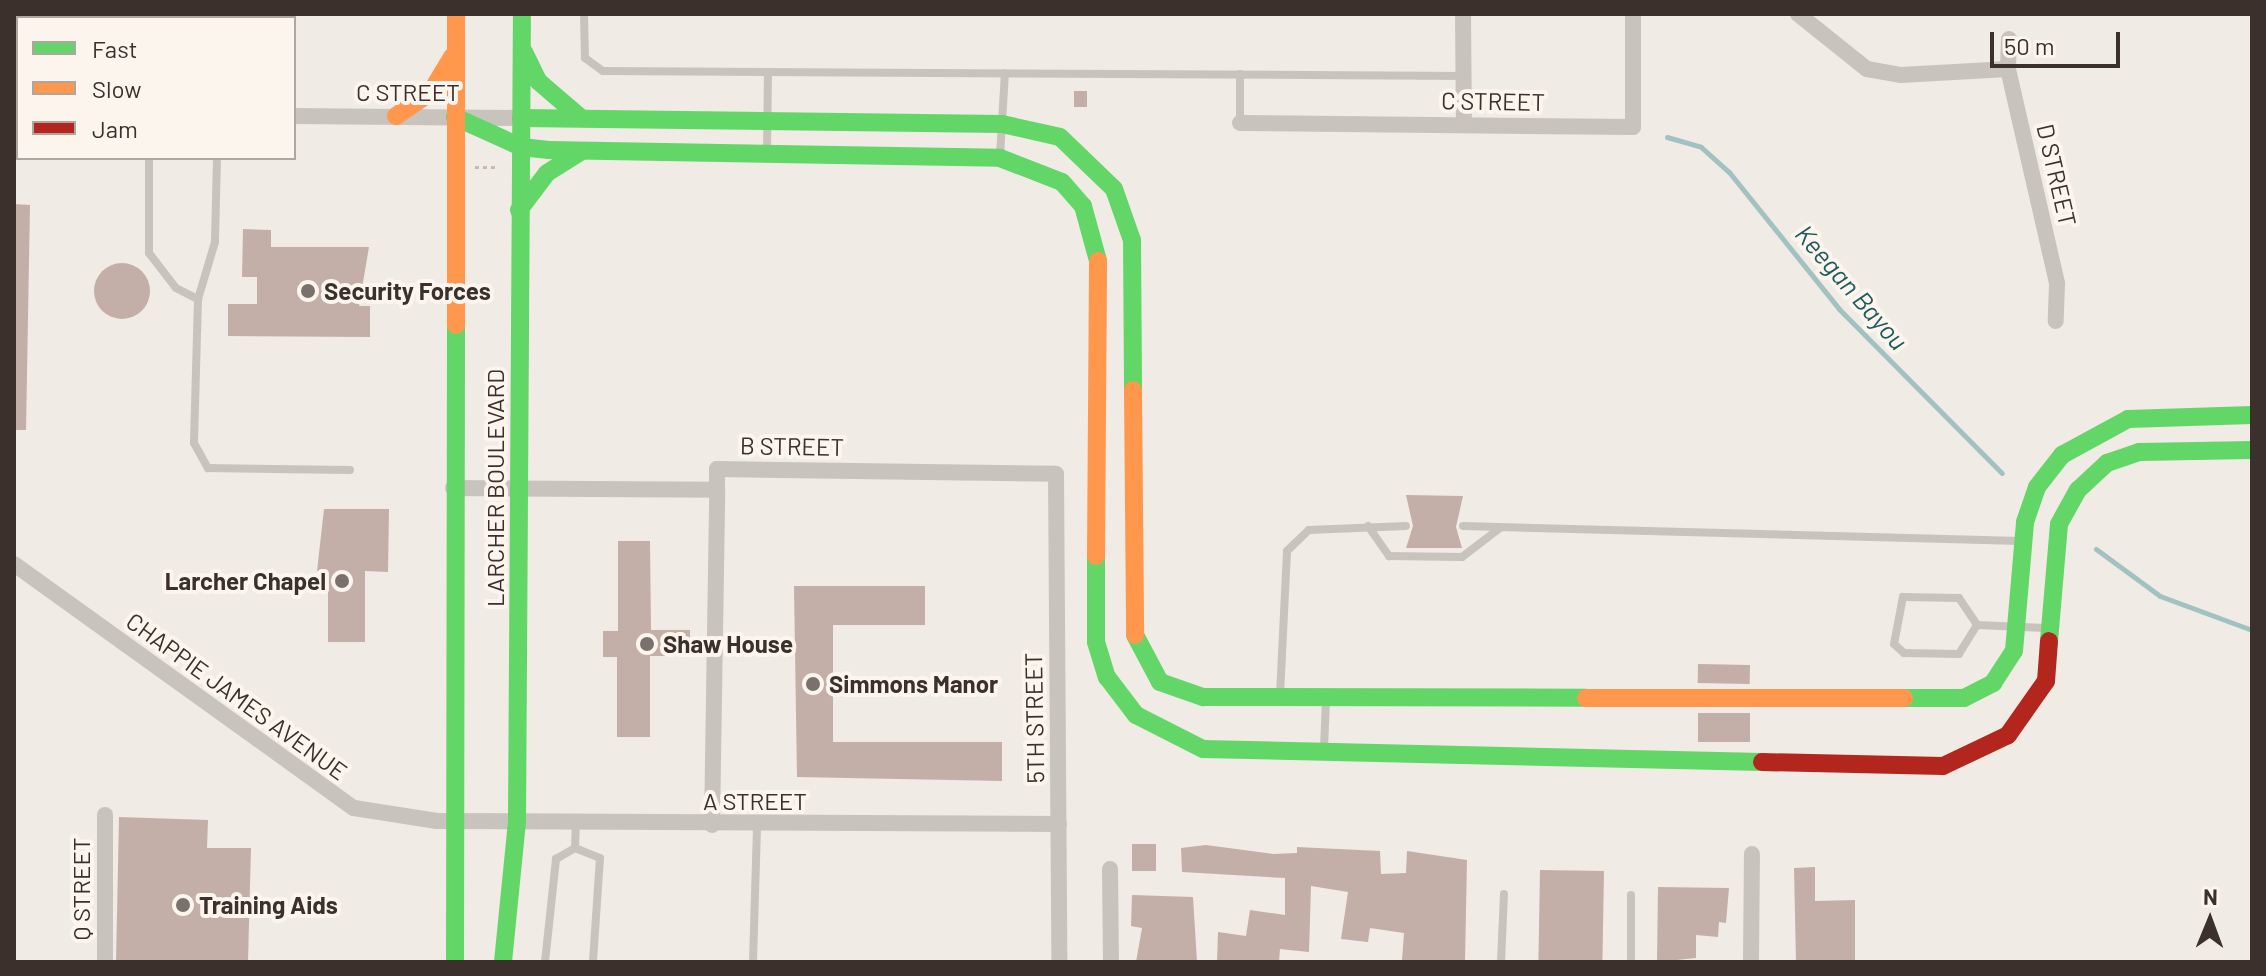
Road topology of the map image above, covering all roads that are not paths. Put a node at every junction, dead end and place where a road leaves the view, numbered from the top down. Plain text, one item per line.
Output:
1 (456, 14) edge
2 (522, 14) edge
3 (584, 14) edge
4 (1463, 14) edge
5 (1633, 14) edge
6 (1798, 14) edge
7 (2009, 39) dead end
8 (521, 44) junction
9 (456, 47) junction
10 (2008, 69) junction
11 (768, 72) junction
12 (1005, 73) junction
13 (1240, 74) junction
14 (1464, 76) junction
15 (296, 116) edge
16 (396, 116) junction
17 (455, 117) junction
18 (521, 118) junction
19 (581, 118) junction
20 (767, 122) junction
21 (1240, 123) joint
22 (1002, 124) junction
23 (1464, 125) junction
24 (521, 147) junction
25 (582, 151) junction
26 (767, 154) junction
27 (1000, 158) junction
28 (149, 160) edge
29 (217, 160) edge
30 (519, 210) junction
31 (198, 299) junction
32 (2056, 321) dead end
33 (2252, 415) edge
34 (2252, 450) edge
35 (350, 470) dead end
36 (1056, 474) joint
37 (453, 488) junction
38 (519, 489) junction
39 (717, 490) junction
40 (1368, 526) junction
41 (1406, 526) dead end
42 (1463, 526) dead end
43 (1500, 527) junction
44 (2021, 541) junction
45 (14, 564) edge
46 (1977, 625) junction
47 (2019, 626) junction
48 (2056, 628) junction
49 (1279, 698) junction
50 (1326, 698) junction
51 (1324, 755) junction
52 (105, 815) dead end
53 (450, 821) junction
54 (517, 822) junction
55 (576, 823) junction
56 (1059, 824) junction
57 (712, 825) junction
58 (757, 825) junction
59 (575, 848) junction
60 (1752, 854) dead end
61 (1110, 869) dead end
62 (1504, 894) dead end
63 (1631, 895) dead end
64 (105, 962) edge
65 (455, 962) edge
66 (503, 962) edge
67 (545, 962) edge
68 (593, 962) edge
69 (753, 962) edge
70 (1059, 962) edge
71 (1111, 962) edge
72 (1501, 962) edge
73 (1631, 962) edge
74 (1751, 962) edge

1 - 9 main road, LARCHER BOULEVARD
2 - 8 main road, LARCHER BOULEVARD
3 - 11 lane
4 - 14 street
5 - 23 street, C STREET
6 - 10 street
7 - 10 street, D STREET
8 - 18 main road, LARCHER BOULEVARD
8 - 19 main road
9 - 16 main road
9 - 17 main road, LARCHER BOULEVARD
10 - 32 street, D STREET
11 - 12 lane
11 - 20 lane
12 - 13 lane
12 - 22 lane
13 - 14 lane
13 - 21 lane
14 - 23 street
15 - 16 street, C STREET
16 - 17 street, C STREET
17 - 18 street, C STREET
17 - 24 main road
17 - 37 main road, LARCHER BOULEVARD
18 - 19 main road
18 - 24 main road, LARCHER BOULEVARD
19 - 20 main road
20 - 22 main road
20 - 26 lane
21 - 23 street, C STREET
22 - 27 lane
22 - 49 main road
24 - 25 main road
24 - 30 main road, LARCHER BOULEVARD
25 - 26 main road
25 - 30 main road
26 - 27 main road
27 - 51 main road
28 - 31 lane
29 - 31 lane
30 - 38 main road, LARCHER BOULEVARD
31 - 35 lane
33 - 44 main road
34 - 48 main road
36 - 39 street, B STREET
36 - 56 street, 5TH STREET
37 - 38 street
37 - 53 main road, LARCHER BOULEVARD
38 - 39 street
38 - 54 main road, LARCHER BOULEVARD
39 - 57 street
40 - 41 lane
40 - 43 lane
40 - 49 lane
42 - 43 lane
43 - 44 lane
44 - 47 main road
45 - 53 street, CHAPPIE JAMES AVENUE
46 - 46 lane
46 - 47 lane
47 - 48 lane
47 - 50 main road
48 - 51 main road
49 - 50 main road
50 - 51 lane
52 - 64 street, Q STREET
53 - 54 street, A STREET
53 - 65 main road, LARCHER BOULEVARD
54 - 55 street, A STREET
54 - 66 main road, LARCHER BOULEVARD
55 - 57 street, A STREET
55 - 59 lane
56 - 58 street, A STREET
56 - 70 street, 5TH STREET
57 - 58 street, A STREET
58 - 69 lane
59 - 67 lane
59 - 68 lane
60 - 74 street
61 - 71 street
62 - 72 lane
63 - 73 lane

